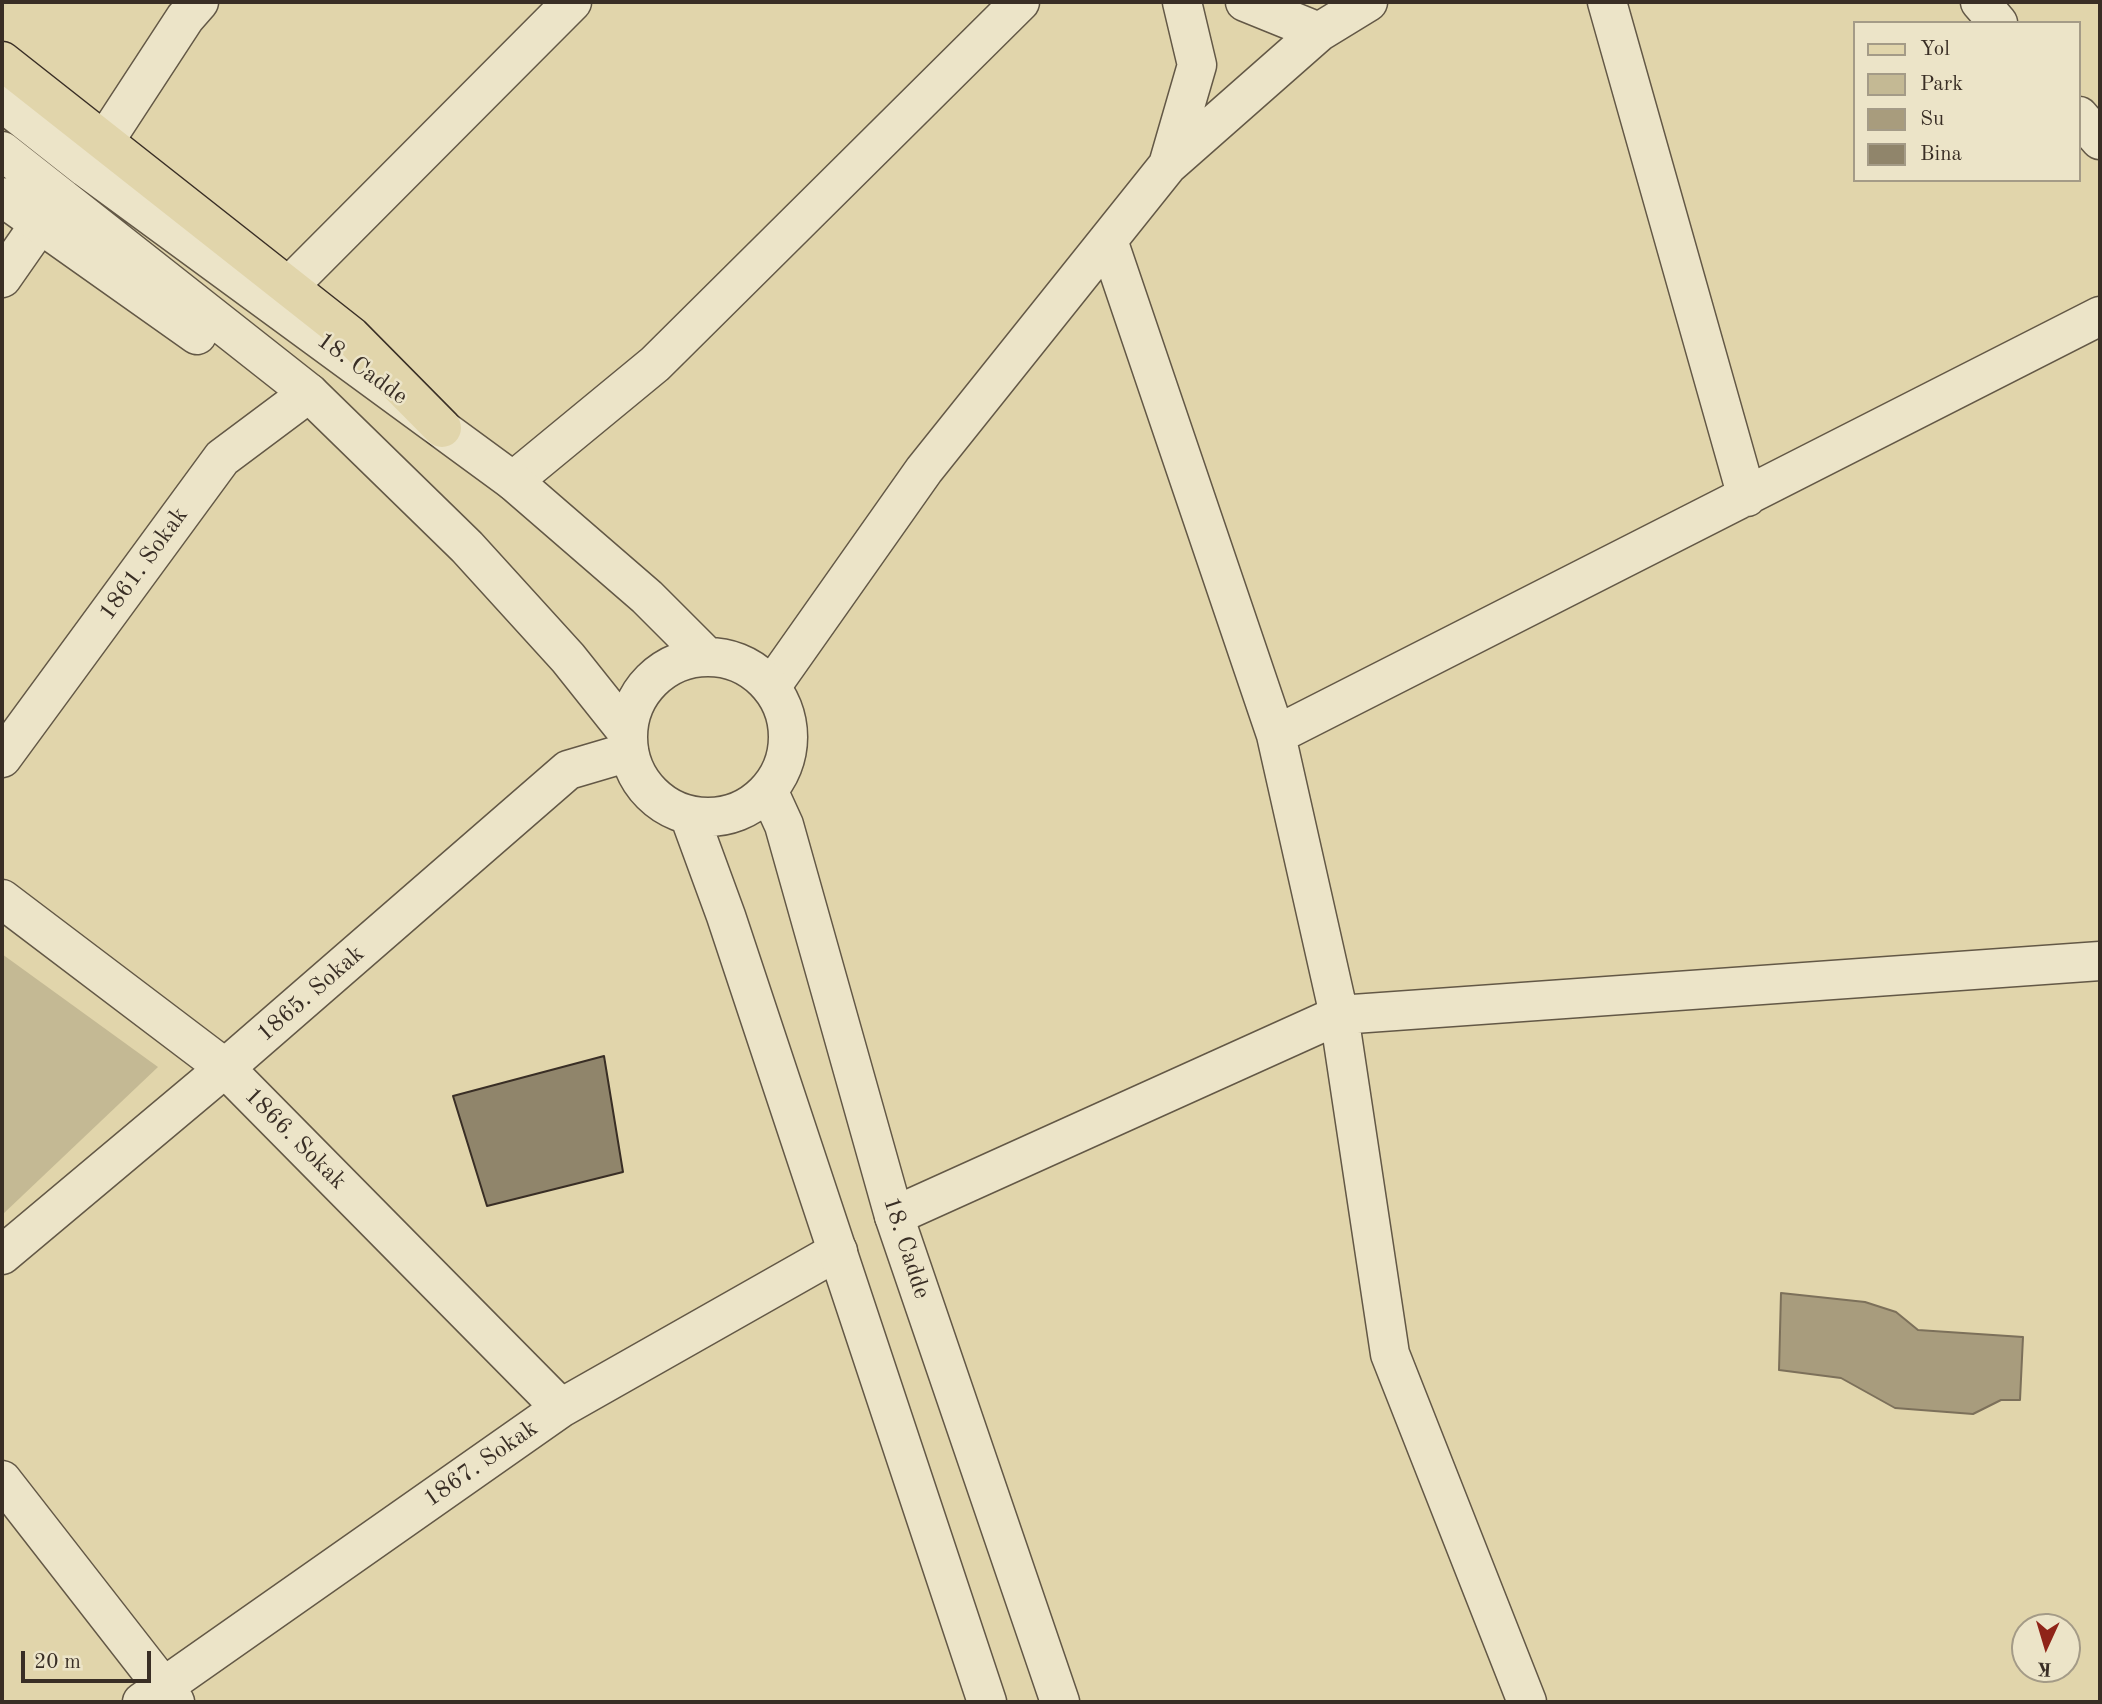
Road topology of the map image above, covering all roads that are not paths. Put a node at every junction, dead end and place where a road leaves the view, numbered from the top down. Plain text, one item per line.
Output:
1 (199, 2) edge
2 (572, 2) edge
3 (1020, 2) edge
4 (1182, 2) edge
5 (1245, 2) edge
6 (1368, 2) edge
7 (1607, 2) edge
8 (1980, 2) edge
9 (1996, 21) edge
10 (1318, 32) junction
11 (2, 61) edge
12 (2, 102) edge
13 (2081, 118) edge
14 (2100, 140) edge
15 (104, 142) junction
16 (2, 151) edge
17 (1168, 164) junction
18 (2, 197) edge
19 (39, 225) junction
20 (1108, 240) junction
21 (2, 278) edge
22 (288, 287) junction
23 (2100, 316) edge
24 (301, 387) junction
25 (442, 428) junction
26 (513, 481) junction
27 (1747, 497) junction
28 (706, 656) junction
29 (771, 687) junction
30 (1276, 735) junction
31 (628, 742) junction
32 (2, 758) edge
33 (768, 790) junction
34 (689, 815) junction
35 (2, 900) edge
36 (2100, 961) edge
37 (1339, 1015) junction
38 (225, 1068) junction
39 (894, 1216) junction
40 (838, 1251) junction
41 (2, 1255) edge
42 (561, 1408) junction
43 (2, 1480) edge
44 (160, 1697) edge
45 (987, 1702) edge
46 (1060, 1702) edge
47 (1527, 1702) edge

1 - 15 street
2 - 22 street
3 - 26 street
4 - 17 street
5 - 10 street
6 - 10 street
7 - 27 street
8 - 9 street
10 - 17 street
11 - 15 main road
12 - 25 street, 18. Cadde
13 - 14 street
15 - 22 main road
16 - 24 street, 18. Cadde
17 - 20 street
18 - 19 street
19 - 21 street
19 - 24 street
20 - 29 street
20 - 30 street
22 - 25 main road
23 - 27 street
24 - 31 street, 18. Cadde
24 - 32 street, 1861. Sokak
25 - 26 street, 18. Cadde
26 - 28 street, 18. Cadde
27 - 30 street
28 - 29 street, 18. Cadde
28 - 31 street, 18. Cadde
29 - 33 street, 18. Cadde
30 - 37 street
31 - 34 street, 18. Cadde
31 - 38 street, 1865. Sokak
33 - 34 street, 18. Cadde
33 - 39 street, 18. Cadde
34 - 40 street
35 - 38 street, 1866. Sokak
36 - 37 street
37 - 39 street
37 - 47 street
38 - 41 street, 1865. Sokak
38 - 42 street, 1866. Sokak
39 - 46 street, 18. Cadde
40 - 42 street, 1867. Sokak
40 - 45 street
42 - 44 street, 1867. Sokak
43 - 44 street

